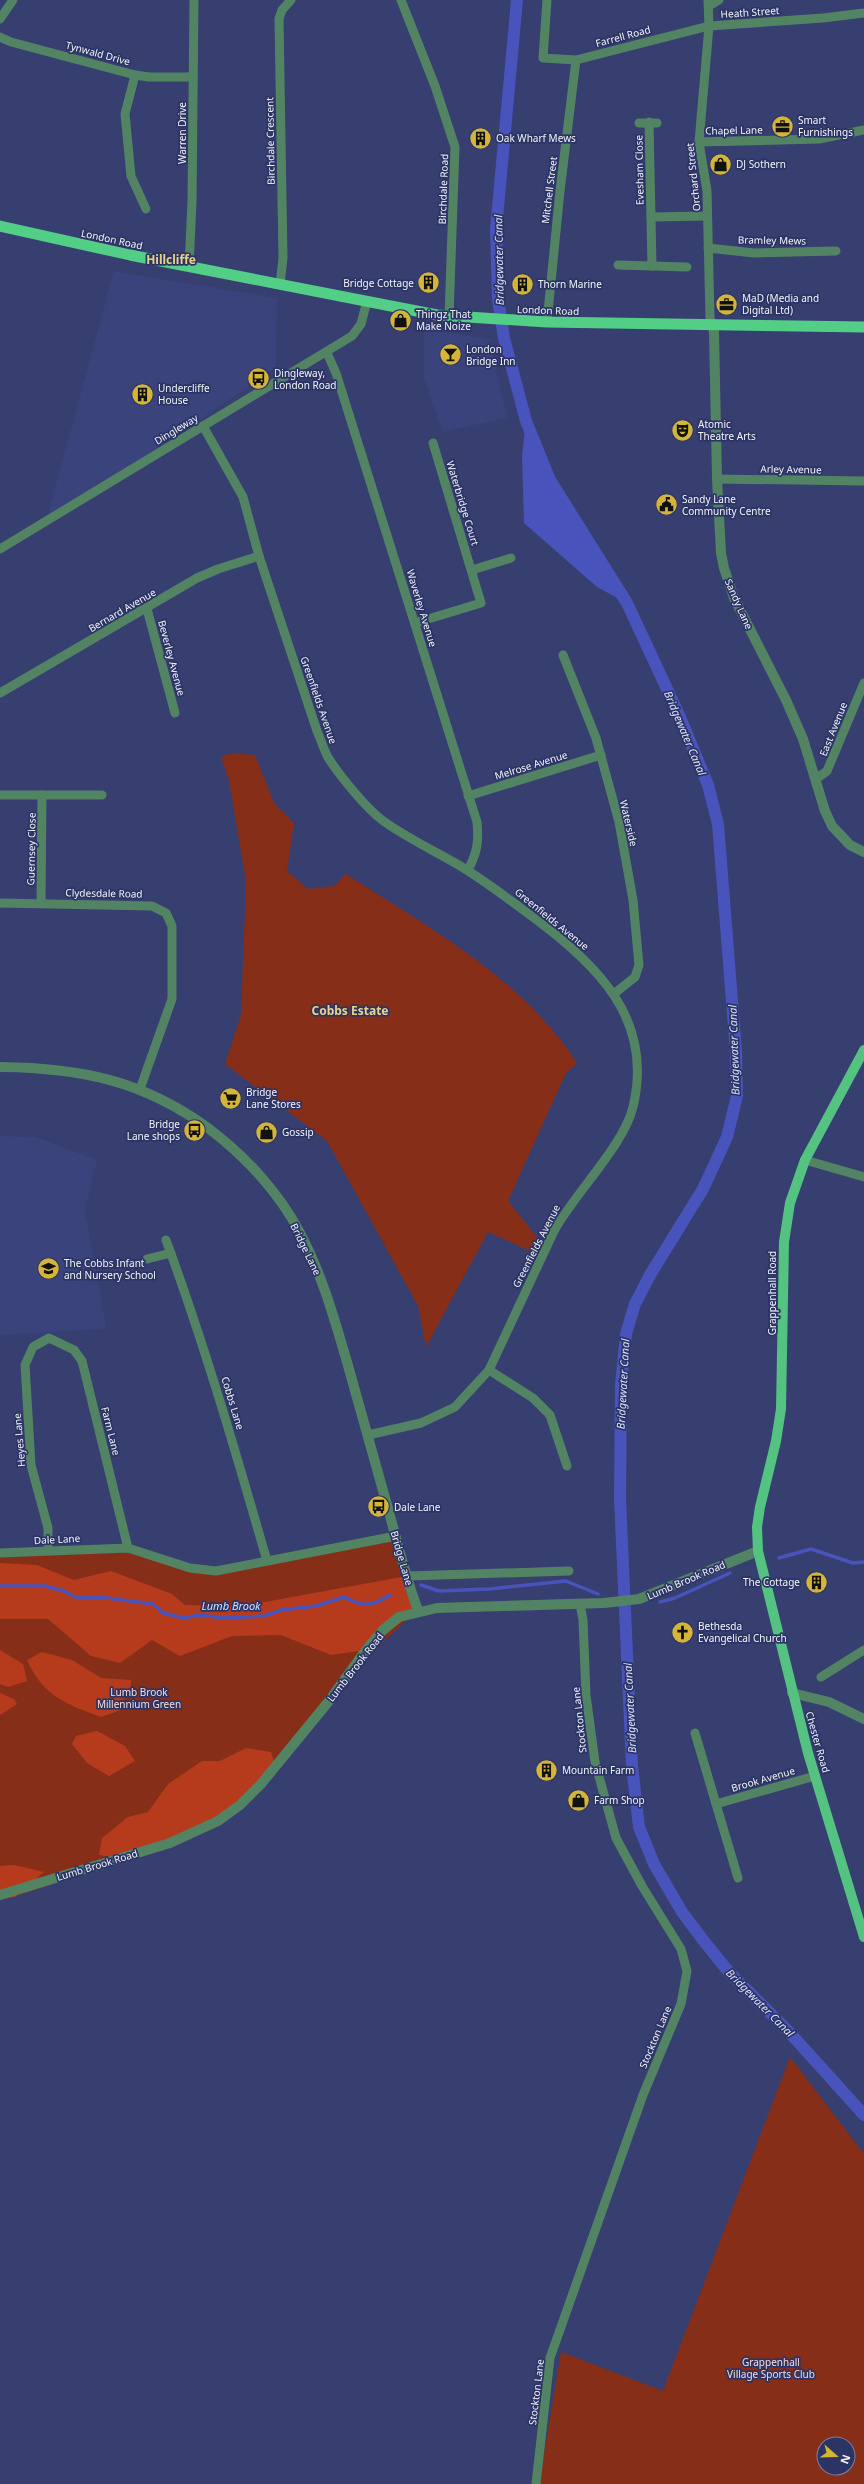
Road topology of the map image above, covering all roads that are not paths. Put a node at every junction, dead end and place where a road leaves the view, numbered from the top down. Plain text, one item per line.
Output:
1 (13, 0) edge
2 (194, 0) edge
3 (291, 0) edge
4 (401, 0) edge
5 (547, 0) edge
6 (719, 0) edge
7 (709, 3) edge
8 (864, 13) edge
9 (0, 19) edge
10 (709, 26) junction
11 (0, 37) edge
12 (576, 60) junction
13 (135, 75) junction
14 (193, 77) junction
15 (639, 122) dead end
16 (864, 130) edge
17 (700, 142) junction
18 (146, 210) dead end
19 (707, 216) junction
20 (651, 217) junction
21 (0, 226) edge
22 (708, 248) junction
23 (836, 251) dead end
24 (618, 265) dead end
25 (652, 266) junction
26 (189, 267) junction
27 (687, 267) dead end
28 (280, 285) junction
29 (367, 301) junction
30 (449, 316) junction
31 (547, 322) junction
32 (712, 325) junction
33 (864, 327) edge
34 (326, 353) junction
35 (203, 426) junction
36 (433, 443) dead end
37 (717, 479) junction
38 (864, 481) edge
39 (0, 549) edge
40 (259, 556) junction
41 (511, 558) dead end
42 (472, 570) junction
43 (147, 609) junction
44 (415, 623) junction
45 (563, 655) dead end
46 (864, 683) edge
47 (0, 693) edge
48 (175, 713) dead end
49 (601, 755) junction
50 (816, 779) junction
51 (0, 795) edge
52 (42, 795) junction
53 (102, 795) dead end
54 (468, 796) junction
55 (864, 852) edge
56 (468, 870) junction
57 (0, 903) edge
58 (41, 903) junction
59 (615, 993) junction
60 (864, 1050) edge
61 (0, 1067) edge
62 (140, 1089) junction
63 (805, 1160) junction
64 (864, 1177) edge
65 (166, 1240) dead end
66 (171, 1253) junction
67 (147, 1259) dead end
68 (49, 1338) joint
69 (489, 1370) junction
70 (368, 1435) junction
71 (568, 1466) dead end
72 (396, 1536) junction
73 (128, 1548) junction
74 (48, 1550) junction
75 (758, 1551) junction
76 (0, 1553) edge
77 (268, 1561) junction
78 (569, 1571) dead end
79 (407, 1576) junction
80 (580, 1604) junction
81 (418, 1610) junction
82 (864, 1650) edge
83 (821, 1677) dead end
84 (792, 1693) junction
85 (864, 1719) edge
86 (695, 1733) dead end
87 (815, 1776) junction
88 (716, 1804) junction
89 (738, 1878) dead end
90 (0, 1894) edge
91 (864, 1937) edge
92 (536, 2484) edge

1 - 9 street
2 - 14 street, Warren Drive
3 - 28 street, Birchdale Crescent
4 - 30 street, Birchdale Road
5 - 12 street, Farrell Road
6 - 7 street
7 - 10 street, Orchard Street
8 - 10 street, Heath Street
10 - 12 street, Farrell Road
10 - 17 street, Orchard Street
11 - 13 street, Tynwald Drive
12 - 31 street, Mitchell Street
13 - 14 street, Tynwald Drive
13 - 18 street
14 - 26 street, Warren Drive
15 - 20 street, Evesham Close
16 - 17 street, Chapel Lane
17 - 19 street, Orchard Street
19 - 20 street, Evesham Close
19 - 22 street, Orchard Street
20 - 25 street, Evesham Close
21 - 26 highway, London Road
22 - 23 street, Bramley Mews
22 - 32 street, Orchard Street
24 - 25 street
25 - 27 street
26 - 28 highway, London Road
28 - 29 highway, London Road
29 - 30 highway, London Road
29 - 34 street, Dingleway
30 - 31 highway, London Road
31 - 32 highway, London Road
32 - 33 highway, London Road
32 - 37 street, Sandy Lane
34 - 35 street, Dingleway
34 - 44 street, Waverley Avenue
35 - 39 street, Dingleway
35 - 40 street, Greenfields Avenue
36 - 42 street, Waterbridge Court
37 - 38 street, Arley Avenue
37 - 50 street, Sandy Lane
40 - 43 street, Bernard Avenue
40 - 56 street, Greenfields Avenue
41 - 42 street
42 - 44 street, Waterbridge Court
43 - 47 street, Bernard Avenue
43 - 48 street, Beverley Avenue
44 - 54 street, Waverley Avenue
45 - 49 street, Waterside
46 - 50 street, East Avenue
49 - 54 street, Melrose Avenue
49 - 59 street, Waterside
50 - 55 street, Sandy Lane
51 - 52 street
52 - 53 street
52 - 58 street, Guernsey Close
54 - 56 street, Waverley Avenue
56 - 59 street, Greenfields Avenue
57 - 58 street, Clydesdale Road
58 - 62 street, Clydesdale Road
59 - 69 street, Greenfields Avenue
60 - 63 main road, Grappenhall Road
61 - 62 street, Bridge Lane
62 - 70 street, Bridge Lane
63 - 64 street
63 - 75 main road, Grappenhall Road
65 - 66 street, Cobbs Lane
66 - 67 street
66 - 77 street, Cobbs Lane
68 - 73 street, Farm Lane
68 - 74 street, Heyes Lane
69 - 70 street, Greenfields Avenue
69 - 71 street
70 - 72 street, Bridge Lane
72 - 77 street, Dale Lane
72 - 79 street, Bridge Lane
73 - 74 street, Dale Lane
73 - 77 street, Dale Lane
74 - 76 street, Dale Lane
75 - 80 street, Lumb Brook Road
75 - 84 main road, Chester Road
78 - 79 street
79 - 81 street, Bridge Lane
80 - 81 street, Lumb Brook Road
80 - 92 street, Stockton Lane
81 - 90 street, Lumb Brook Road
82 - 83 street
84 - 85 street
84 - 87 main road, Chester Road
86 - 88 street
87 - 88 street, Brook Avenue
87 - 91 main road, Chester Road
88 - 89 street

